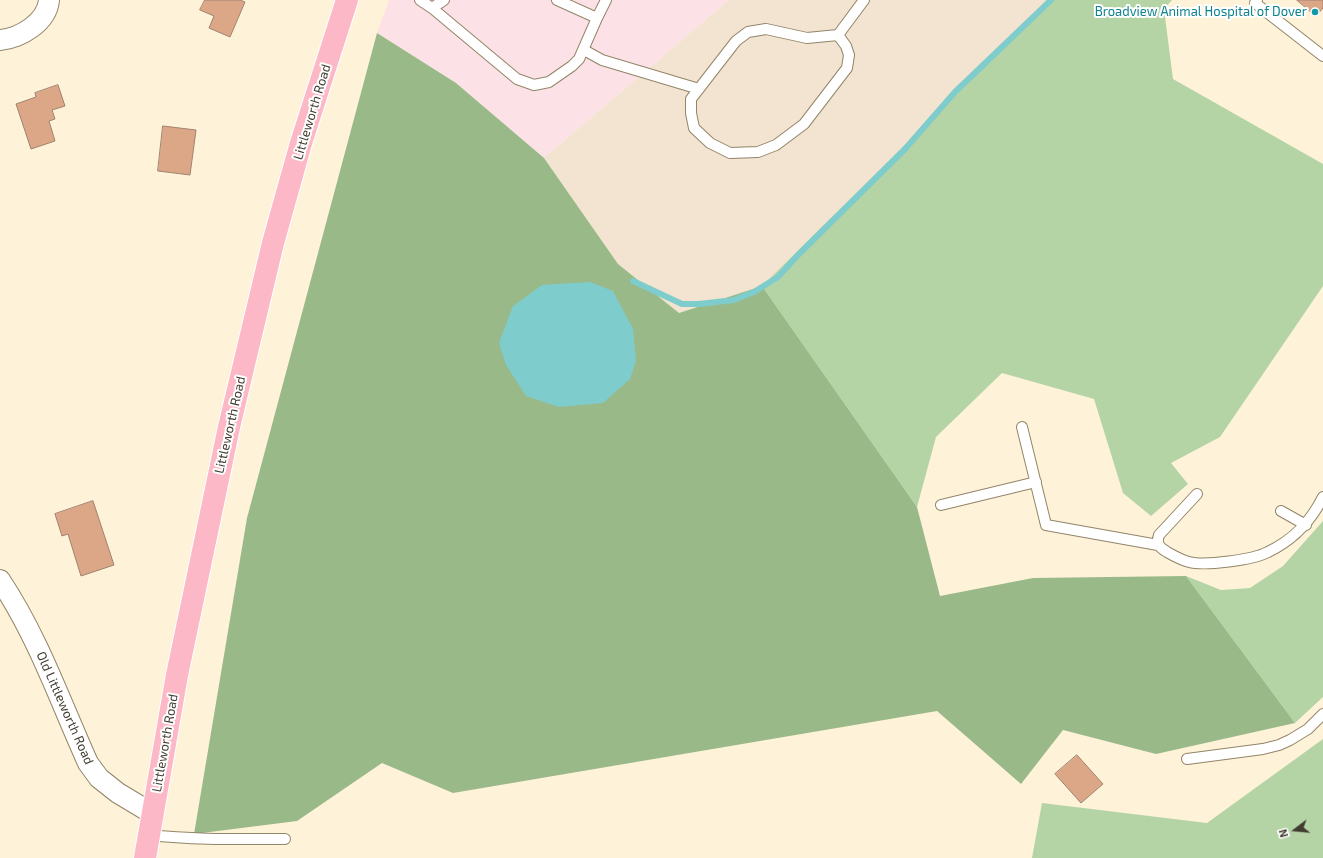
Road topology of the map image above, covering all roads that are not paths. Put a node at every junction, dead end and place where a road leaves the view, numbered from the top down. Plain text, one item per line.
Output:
1 (49, 0) edge
2 (347, 0) edge
3 (420, 0) edge
4 (444, 0) edge
5 (557, 0) edge
6 (606, 0) edge
7 (864, 0) edge
8 (1256, 1) edge
9 (432, 8) junction
10 (597, 18) junction
11 (838, 35) junction
12 (0, 40) edge
13 (584, 50) junction
14 (1323, 56) edge
15 (699, 89) junction
16 (1022, 427) dead end
17 (1036, 482) junction
18 (1198, 494) dead end
19 (1323, 497) edge
20 (941, 505) dead end
21 (1281, 511) dead end
22 (1306, 525) junction
23 (1158, 545) junction
24 (0, 580) edge
25 (1323, 714) edge
26 (1187, 759) dead end
27 (151, 824) junction
28 (285, 839) dead end
29 (145, 858) edge

1 - 12 street
2 - 27 main road, Littleworth Road
3 - 9 lane
4 - 9 lane
5 - 10 lane
6 - 10 lane
7 - 11 lane
8 - 14 lane
9 - 13 lane
10 - 13 lane
11 - 15 lane
11 - 15 lane
13 - 15 lane
16 - 17 lane
17 - 20 lane
17 - 23 lane
18 - 23 lane
19 - 22 lane
21 - 22 lane
22 - 23 lane
24 - 27 street, Old Littleworth Road
25 - 26 lane
27 - 28 lane
27 - 29 main road, Littleworth Road

